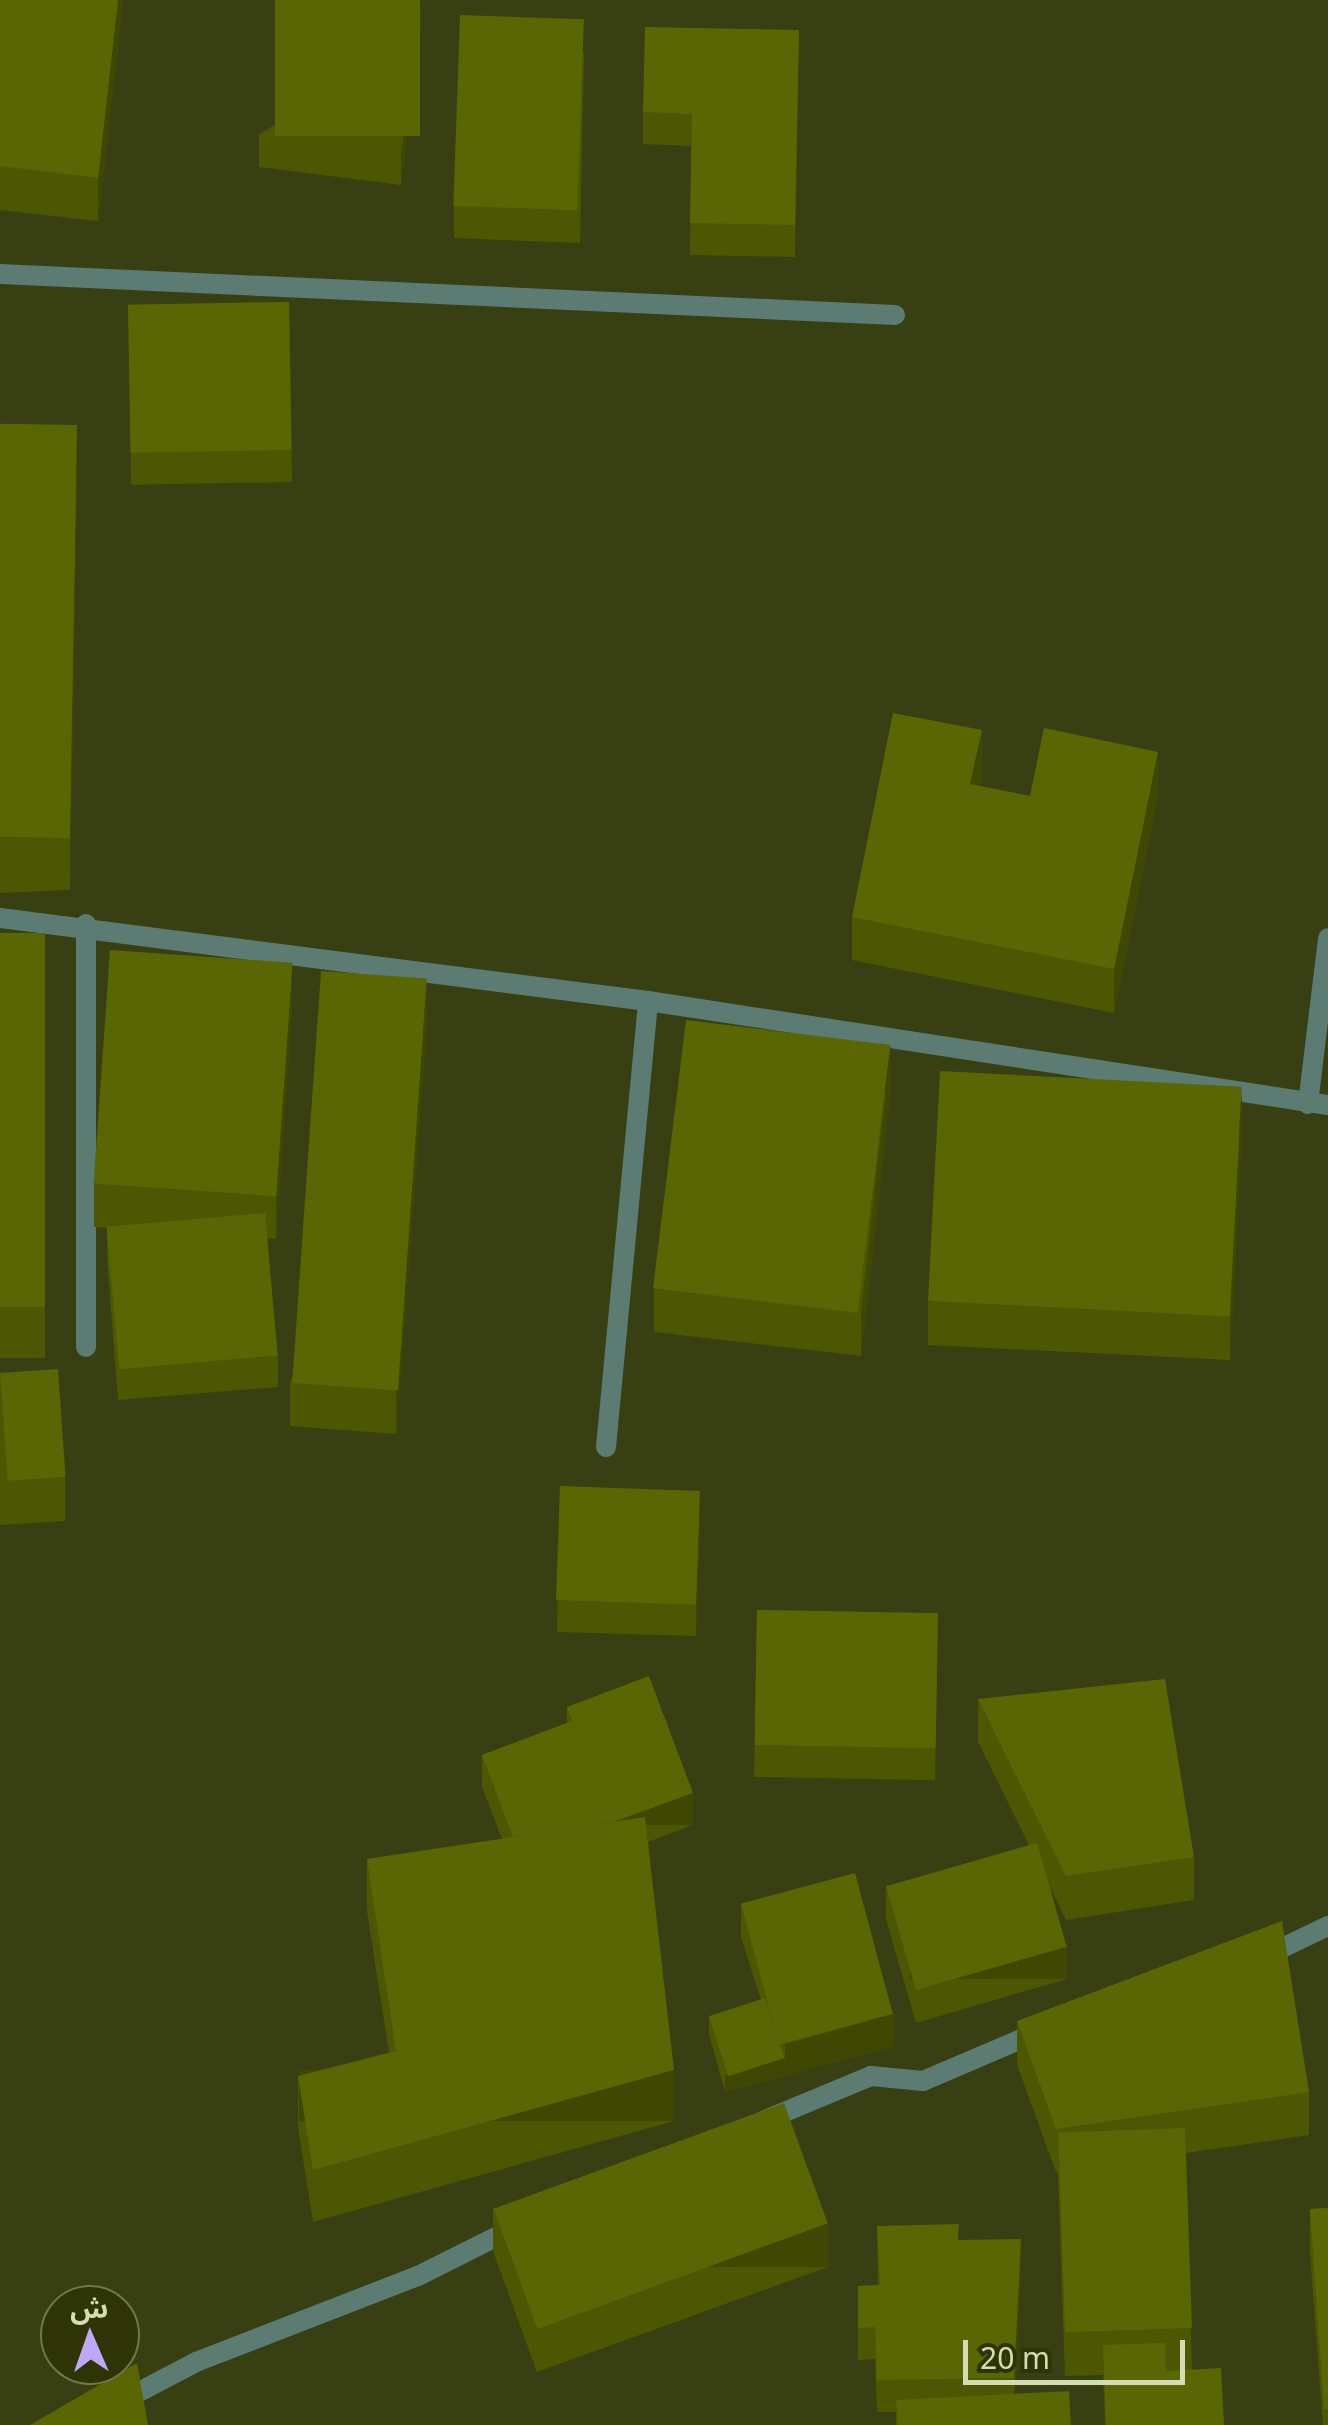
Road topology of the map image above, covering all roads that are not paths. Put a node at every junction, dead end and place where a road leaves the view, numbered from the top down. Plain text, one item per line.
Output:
1 (0, 274) edge
2 (895, 314) dead end
3 (0, 918) edge
4 (86, 924) junction
5 (1328, 938) edge
6 (648, 1001) junction
7 (1318, 1104) edge
8 (86, 1347) dead end
9 (606, 1448) dead end
10 (1328, 1926) edge
11 (1242, 1962) edge
12 (1070, 2018) edge
13 (731, 2134) edge
14 (538, 2216) edge
15 (76, 2425) edge

1 - 2 street
3 - 4 street
4 - 6 street
4 - 8 street
5 - 7 street
6 - 7 street
6 - 9 street
10 - 11 street
12 - 13 street
14 - 15 street

